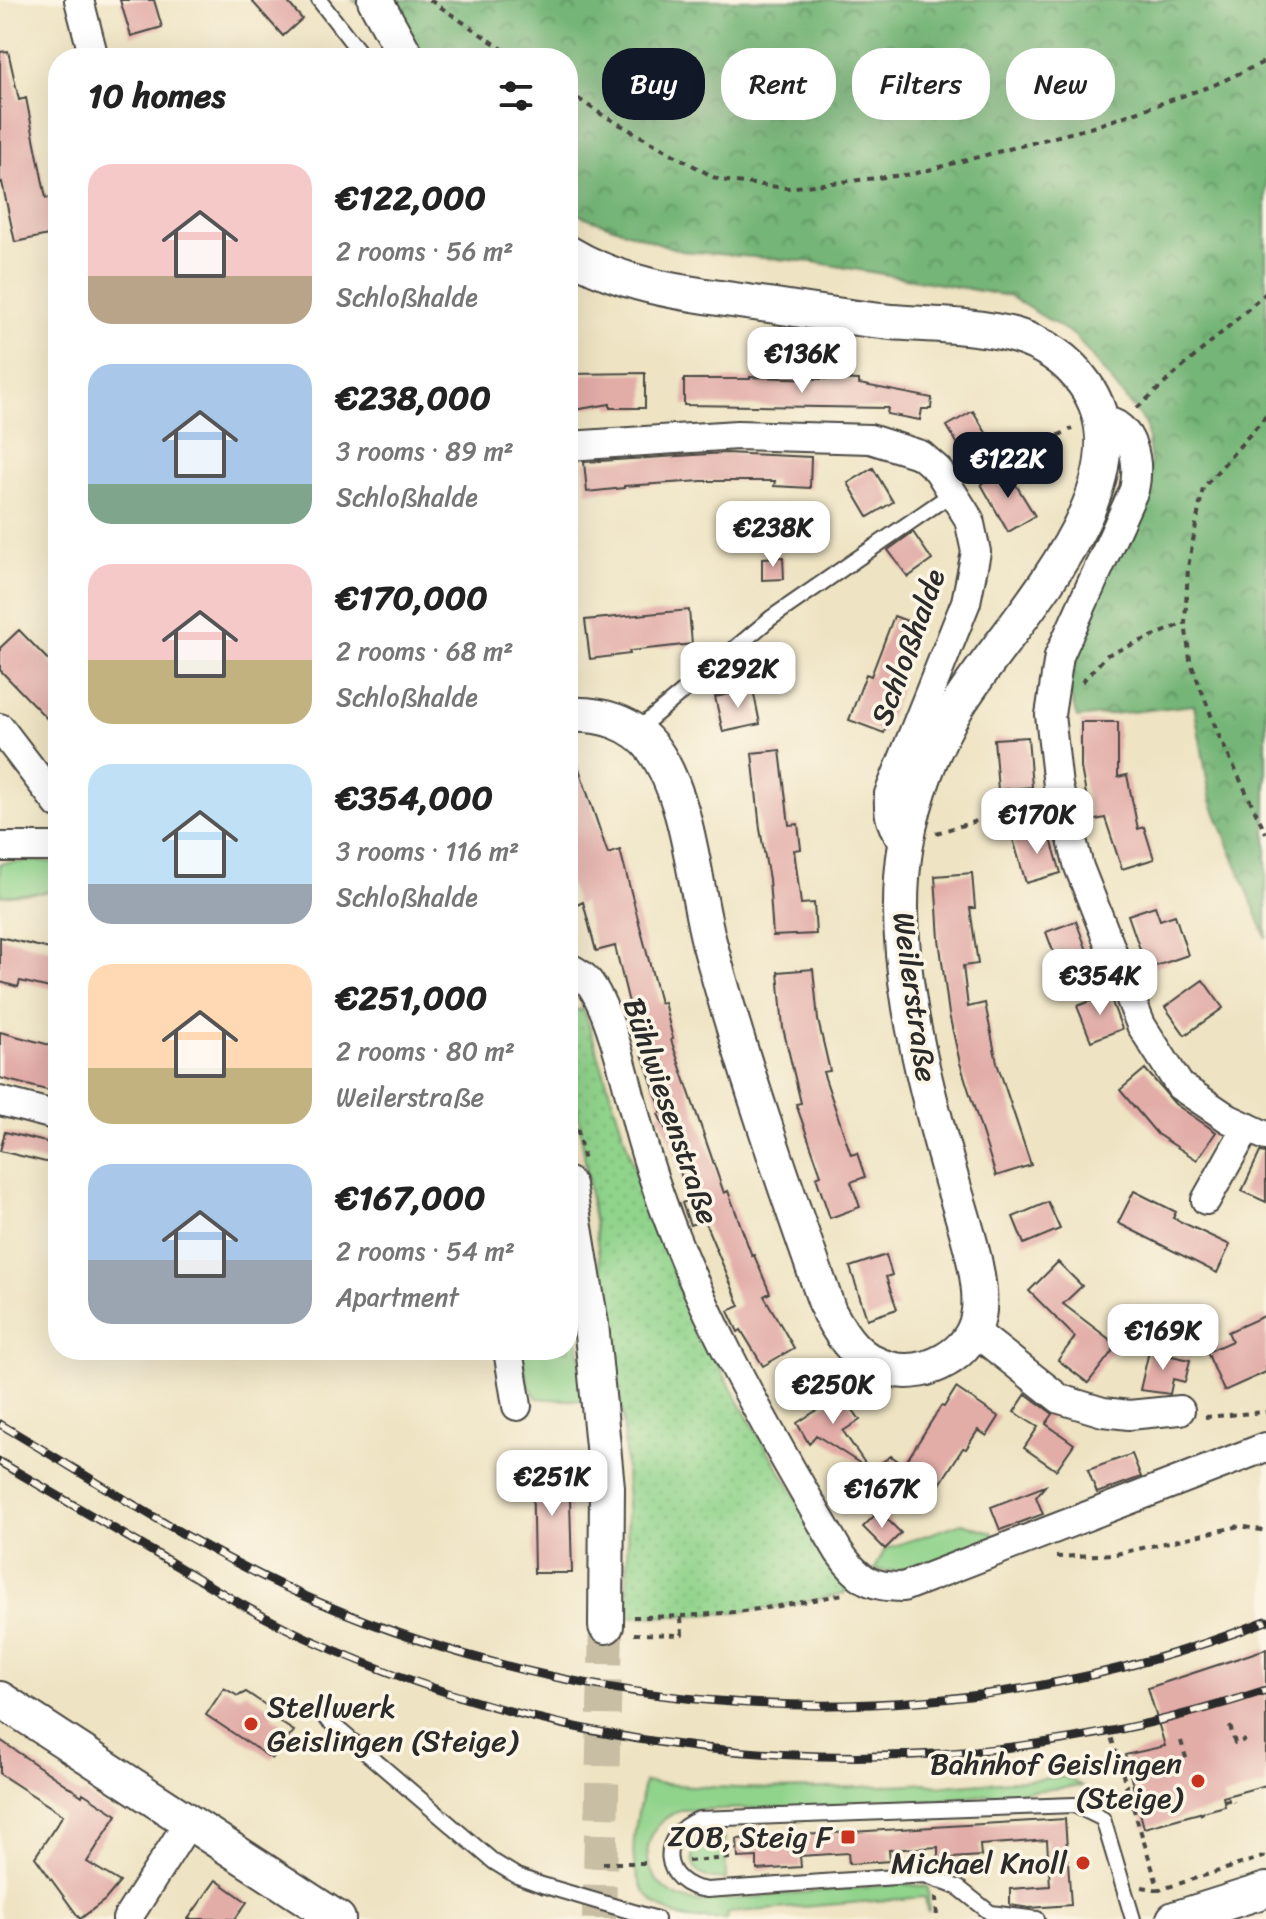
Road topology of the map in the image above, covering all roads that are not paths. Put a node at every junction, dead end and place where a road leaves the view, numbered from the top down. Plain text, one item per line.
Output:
1 (79, 0) edge
2 (319, 0) edge
3 (375, 0) edge
4 (91, 48) edge
5 (356, 48) edge
6 (401, 48) edge
7 (578, 258) edge
8 (1103, 420) junction
9 (578, 445) edge
10 (954, 492) junction
11 (578, 714) edge
12 (0, 728) edge
13 (636, 731) junction
14 (48, 791) edge
15 (906, 842) junction
16 (0, 847) edge
17 (48, 847) edge
18 (578, 974) edge
19 (0, 1101) edge
20 (48, 1113) edge
21 (1257, 1132) edge
22 (1206, 1200) dead end
23 (578, 1245) edge
24 (974, 1331) junction
25 (510, 1360) edge
26 (517, 1406) dead end
27 (1180, 1410) road end
28 (1266, 1447) edge
29 (617, 1621) tunnel mouth
30 (0, 1699) edge
31 (323, 1716) dead end
32 (188, 1823) junction
33 (1266, 1890) edge
34 (994, 1916) edge
35 (127, 1919) edge
36 (338, 1919) edge
37 (657, 1919) edge
38 (1037, 1919) edge
39 (1133, 1919) edge
40 (1174, 1919) edge

1 - 4 street
2 - 5 lane
3 - 6 street
7 - 8 street, Weilerstraße
8 - 15 street, Weilerstraße
8 - 21 street
9 - 10 street, Schloßhalde
10 - 13 lane
10 - 15 street, Schloßhalde
11 - 13 street
12 - 14 street
13 - 24 street
15 - 24 street, Weilerstraße
16 - 17 street
18 - 28 street, Bühlwiesenstraße
19 - 20 street
21 - 22 street
23 - 29 street
24 - 27 street
25 - 26 street
30 - 32 street
31 - 37 lane
32 - 35 street
32 - 36 street
33 - 40 street
34 - 38 lane
34 - 39 lane

